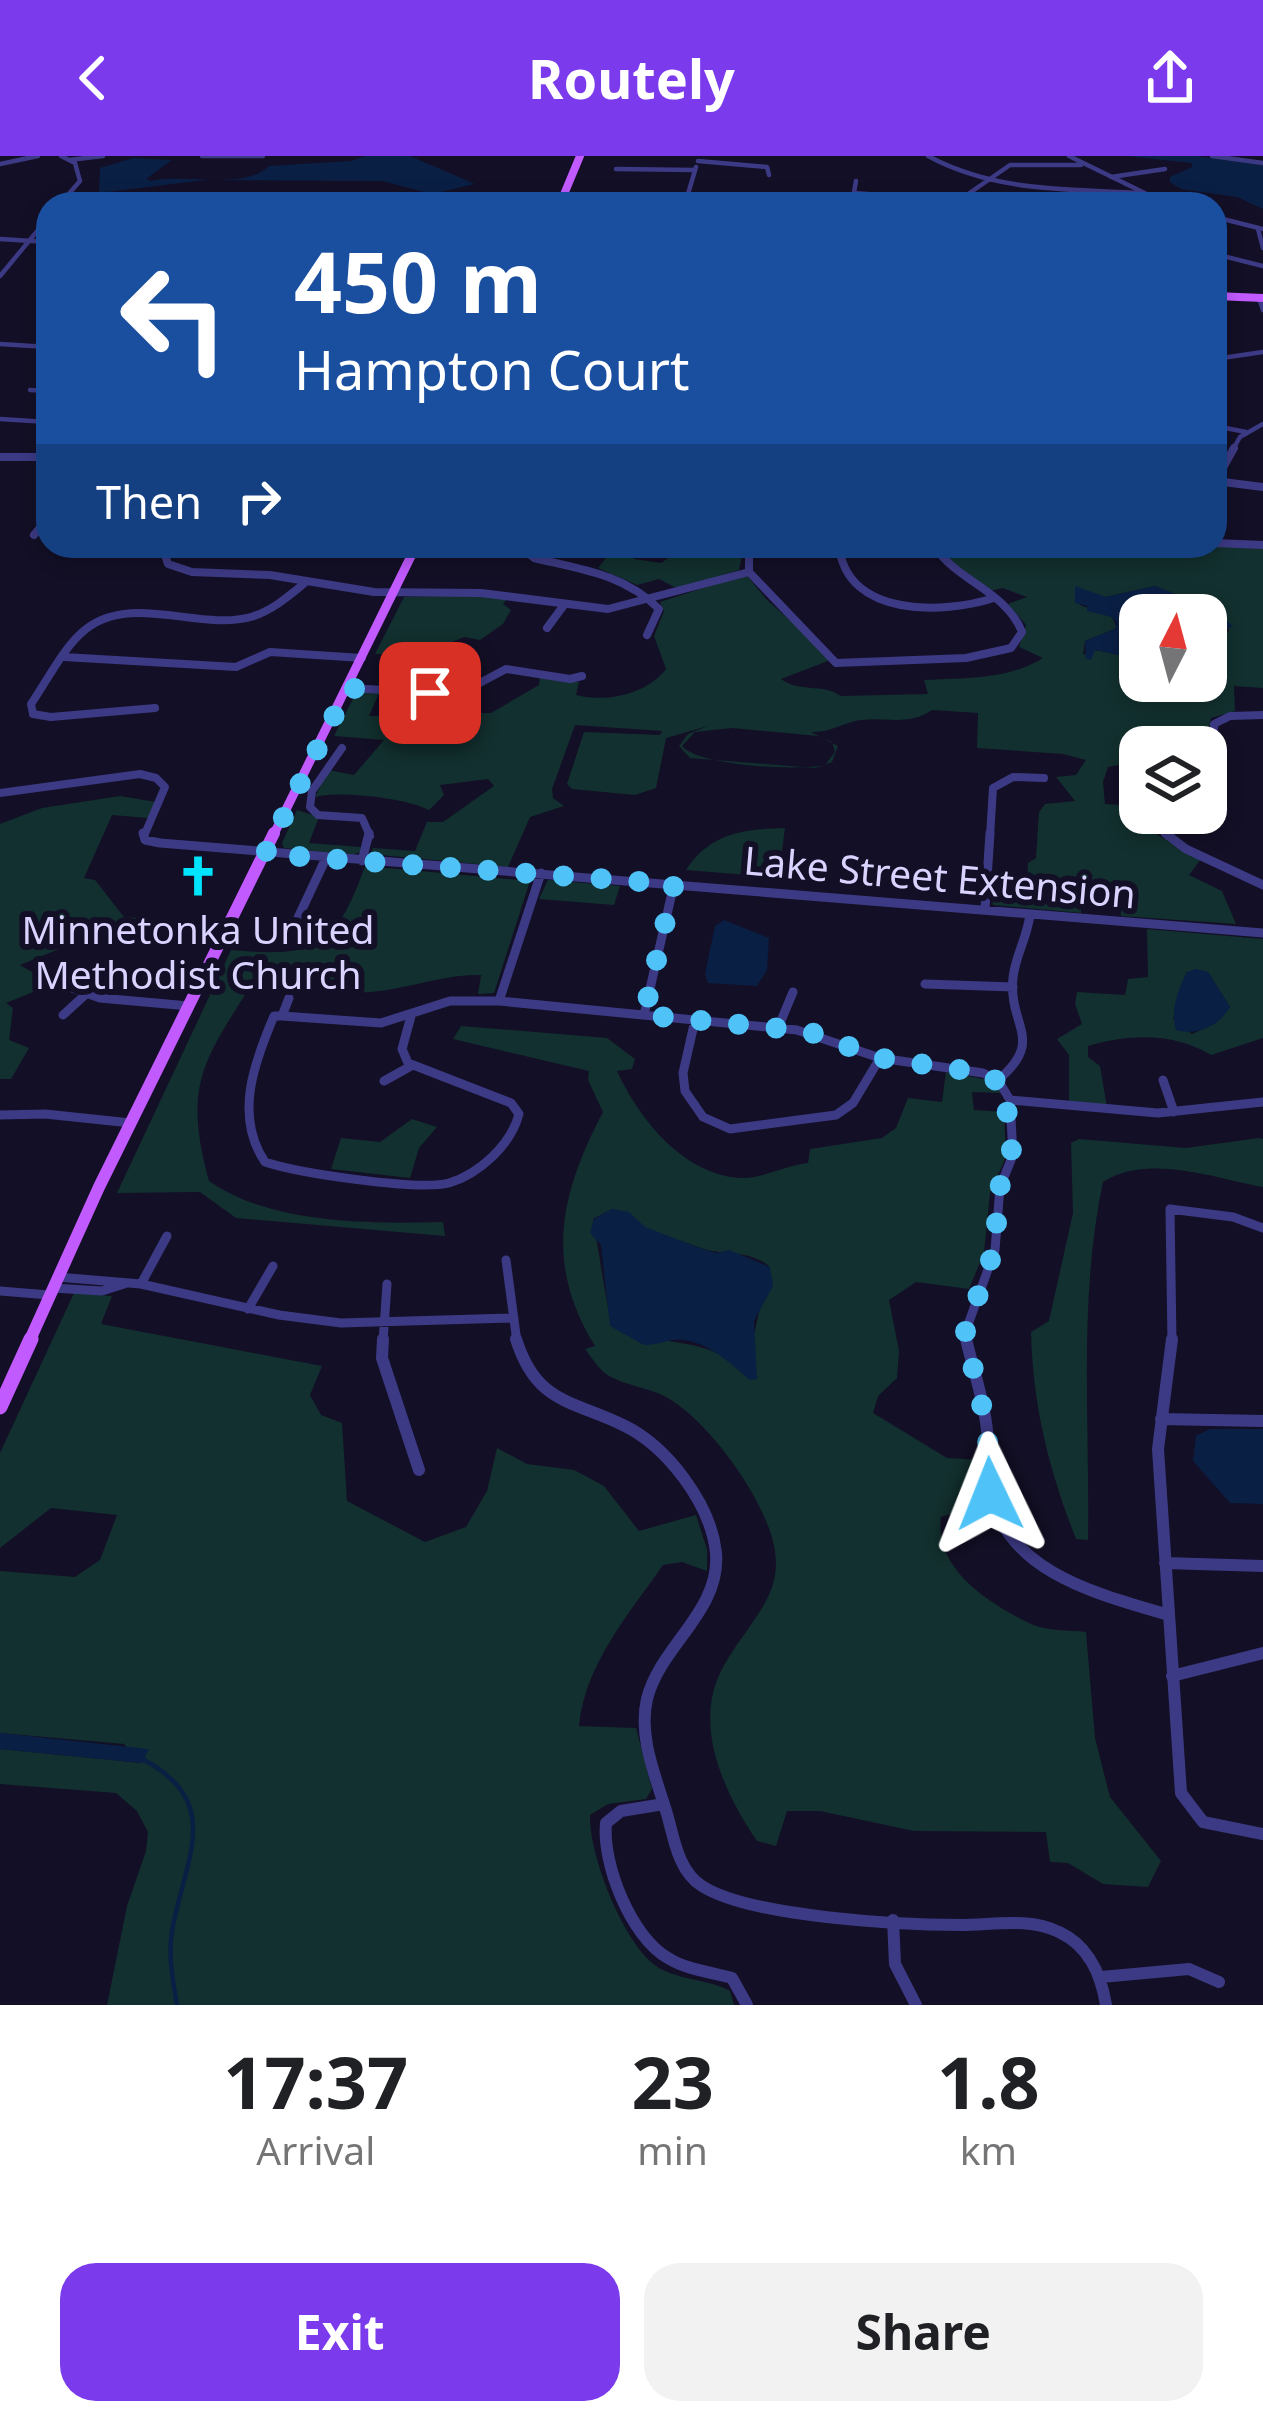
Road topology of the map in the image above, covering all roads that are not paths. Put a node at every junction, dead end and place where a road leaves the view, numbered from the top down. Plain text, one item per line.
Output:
1 (38, 156) edge
2 (61, 156) edge
3 (103, 156) edge
4 (202, 156) edge
5 (263, 156) edge
6 (580, 156) edge
7 (928, 156) edge
8 (1069, 156) edge
9 (1211, 156) edge
10 (698, 158) edge
11 (69, 160) junction
12 (0, 164) edge
13 (1263, 164) edge
14 (1081, 165) junction
15 (616, 169) dead end
16 (1165, 169) dead end
17 (695, 170) junction
18 (770, 175) dead end
19 (1108, 178) junction
20 (983, 179) junction
21 (856, 181) dead end
22 (70, 192) edge
23 (565, 192) edge
24 (689, 192) edge
25 (854, 192) edge
26 (973, 192) edge
27 (1066, 192) edge
28 (1138, 192) edge
29 (1227, 220) edge
30 (1261, 229) edge
31 (36, 233) edge
32 (0, 239) edge
33 (36, 243) edge
34 (27, 244) junction
35 (1263, 248) edge
36 (1227, 257) edge
37 (1263, 266) edge
38 (0, 276) edge
39 (1227, 297) edge
40 (1261, 298) edge
41 (1263, 310) edge
42 (0, 344) edge
43 (36, 346) edge
44 (1263, 352) edge
45 (1227, 357) edge
46 (30, 390) dead end
47 (36, 390) edge
48 (0, 419) edge
49 (36, 421) edge
50 (1263, 424) edge
51 (1227, 428) edge
52 (1246, 431) junction
53 (0, 457) edge
54 (36, 457) edge
55 (1227, 462) edge
56 (1227, 482) edge
57 (1263, 487) edge
58 (36, 533) edge
59 (34, 535) dead end
60 (1227, 543) edge
61 (1263, 545) edge
62 (166, 558) edge
63 (410, 558) edge
64 (534, 558) edge
65 (749, 558) edge
66 (840, 558) edge
67 (941, 558) edge
68 (749, 572) junction
69 (306, 582) junction
70 (393, 593) junction
71 (994, 598) junction
72 (652, 601) junction
73 (565, 605) junction
74 (100, 608) dead end
75 (107, 617) junction
76 (548, 628) dead end
77 (646, 635) dead end
78 (64, 657) junction
79 (362, 658) junction
80 (582, 676) dead end
81 (348, 688) junction
82 (155, 707) dead end
83 (33, 714) junction
84 (1263, 715) edge
85 (18, 721) dead end
86 (1214, 726) edge
87 (342, 748) dead end
88 (1044, 778) dead end
89 (0, 793) edge
90 (1169, 834) edge
91 (265, 854) junction
92 (326, 858) junction
93 (362, 861) junction
94 (541, 873) junction
95 (674, 884) junction
96 (1263, 885) edge
97 (985, 909) junction
98 (1030, 914) junction
99 (297, 920) dead end
100 (1263, 933) edge
101 (58, 983) dead end
102 (925, 984) dead end
103 (1013, 987) junction
104 (793, 992) dead end
105 (85, 995) junction
106 (289, 998) dead end
107 (499, 1001) junction
108 (190, 1006) junction
109 (63, 1015) dead end
110 (644, 1015) junction
111 (282, 1016) junction
112 (411, 1016) junction
113 (694, 1019) junction
114 (778, 1028) junction
115 (880, 1058) junction
116 (411, 1066) junction
117 (998, 1080) junction
118 (1163, 1080) dead end
119 (385, 1082) dead end
120 (1010, 1100) junction
121 (1263, 1102) edge
122 (1174, 1112) junction
123 (0, 1115) edge
124 (131, 1123) junction
125 (1263, 1228) edge
126 (167, 1236) dead end
127 (506, 1260) dead end
128 (273, 1266) dead end
129 (135, 1283) junction
130 (387, 1284) dead end
131 (53, 1287) junction
132 (0, 1291) edge
133 (248, 1309) junction
134 (514, 1318) junction
135 (382, 1324) junction
136 (0, 1407) edge
137 (1161, 1419) junction
138 (1263, 1420) edge
139 (418, 1470) dead end
140 (1165, 1563) junction
141 (1263, 1566) edge
142 (1168, 1615) junction
143 (1263, 1653) edge
144 (1172, 1676) junction
145 (664, 1804) junction
146 (1263, 1834) edge
147 (893, 1920) junction
148 (1101, 1977) junction
149 (1220, 1982) dead end
150 (747, 2005) edge
151 (916, 2005) edge
152 (1106, 2005) edge

1 - 12 street
2 - 11 street
3 - 11 street
4 - 5 street
6 - 23 main road
7 - 20 street
8 - 14 street
9 - 13 street
10 - 17 street
10 - 18 street
11 - 22 street
14 - 19 street
14 - 20 street
15 - 17 street
16 - 19 street
17 - 24 street
19 - 28 street
20 - 26 street
20 - 27 street
21 - 25 street
29 - 30 street
30 - 35 street
31 - 34 street
32 - 34 street
33 - 34 street
34 - 38 street
36 - 37 street
39 - 40 main road
40 - 41 street
42 - 43 street
44 - 45 street
46 - 47 street
48 - 49 street
50 - 52 street
51 - 52 street
52 - 55 street
53 - 54 street
56 - 57 street
58 - 59 street
60 - 61 street
62 - 69 street
63 - 70 main road
64 - 72 street
65 - 68 street
66 - 71 street
67 - 71 street
68 - 71 street
68 - 72 street
69 - 70 street
69 - 75 street
70 - 73 street
70 - 79 main road
72 - 73 street
72 - 77 street
73 - 76 street
74 - 75 street
75 - 78 street
78 - 79 street
78 - 83 street
79 - 81 main road
80 - 81 street
81 - 91 main road
82 - 83 street
83 - 85 street
84 - 86 street
87 - 93 street
88 - 97 street
89 - 91 street, Lake Street Extension
90 - 96 street
91 - 92 street, Lake Street Extension
91 - 108 main road
92 - 93 street, Lake Street Extension
92 - 99 street
93 - 94 street, Lake Street Extension
94 - 95 street, Lake Street Extension
94 - 107 street
95 - 97 street, Lake Street Extension
95 - 110 street
97 - 98 street, Lake Street Extension
98 - 100 street, Lake Street Extension
98 - 103 street
101 - 105 street
102 - 103 street
103 - 117 street
104 - 114 street
105 - 108 street
105 - 109 street
106 - 111 street
107 - 110 street
107 - 112 street
108 - 124 main road
110 - 113 street
111 - 112 street
111 - 116 street
112 - 116 street
113 - 114 street
113 - 115 street
114 - 115 street
115 - 117 street
116 - 119 street
117 - 120 street
118 - 122 street
120 - 122 street
120 - 142 street
121 - 122 street
123 - 124 street
124 - 131 main road
125 - 137 street
126 - 129 street
127 - 134 street
128 - 133 street
129 - 131 street
129 - 133 street
130 - 135 street
131 - 132 street
131 - 136 main road
133 - 135 street
134 - 135 street
134 - 145 street
135 - 139 street
137 - 138 street
137 - 140 street
140 - 141 street
140 - 142 street
142 - 144 street
143 - 144 street
144 - 146 street
145 - 147 street
145 - 150 street
147 - 148 street
147 - 151 street
148 - 149 street
148 - 152 street

